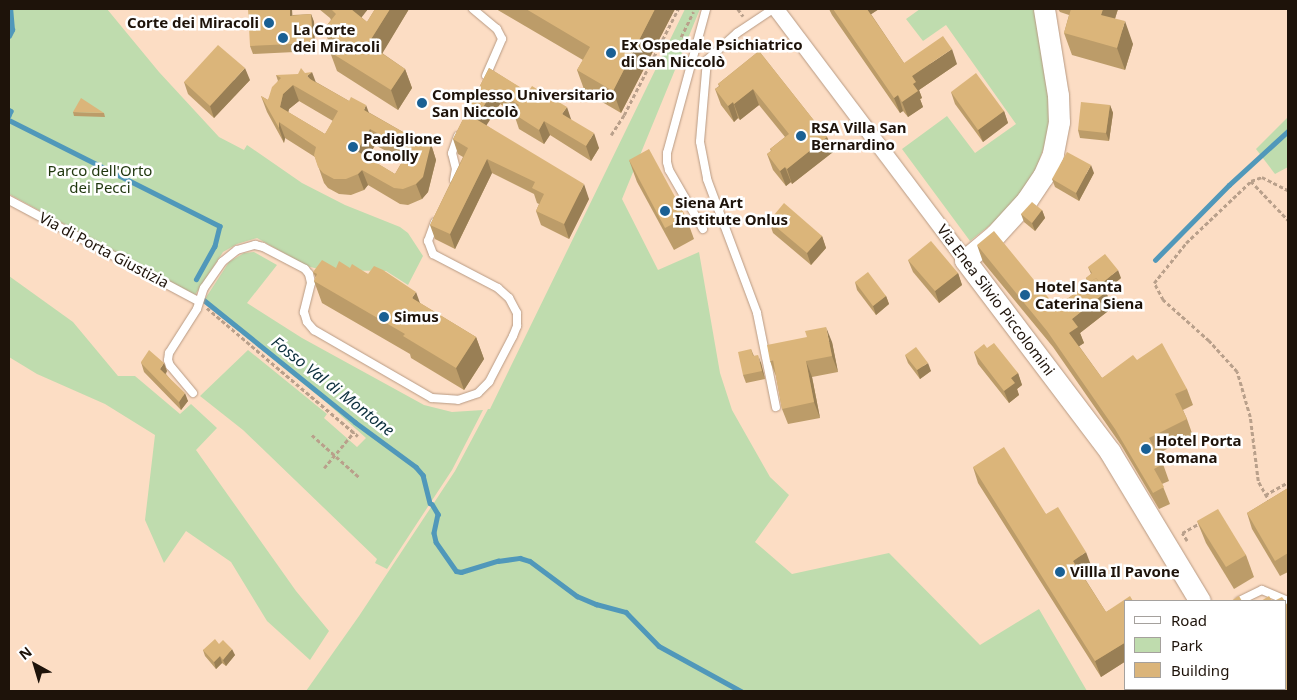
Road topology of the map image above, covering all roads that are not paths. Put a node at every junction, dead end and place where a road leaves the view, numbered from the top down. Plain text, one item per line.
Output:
1 (473, 9) edge
2 (706, 9) edge
3 (775, 9) edge
4 (1044, 9) edge
5 (482, 86) edge
6 (463, 126) edge
7 (451, 186) edge
8 (9, 200) edge
9 (440, 211) edge
10 (703, 229) dead end
11 (965, 260) junction
12 (198, 301) junction
13 (193, 393) dead end
14 (776, 407) dead end
15 (1199, 600) edge
16 (1241, 600) edge
17 (1286, 600) edge

1 - 5 lane
2 - 10 lane
3 - 11 street, Via Enea Silvio Piccolomini
3 - 14 lane
4 - 11 main road
6 - 7 lane
8 - 12 lane, Via di Porta Giustizia
9 - 12 lane
11 - 15 main road, Via Enea Silvio Piccolomini
12 - 13 lane
16 - 17 lane

